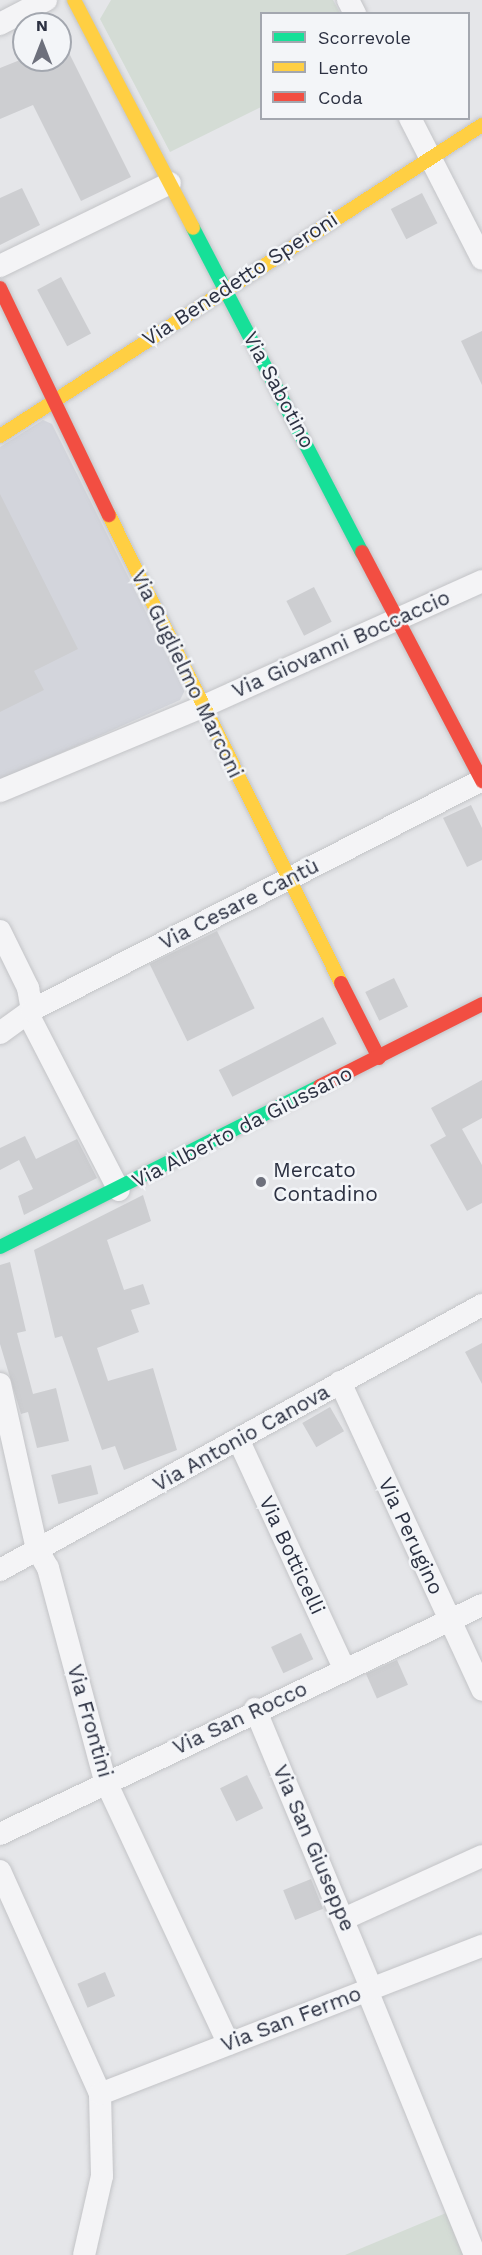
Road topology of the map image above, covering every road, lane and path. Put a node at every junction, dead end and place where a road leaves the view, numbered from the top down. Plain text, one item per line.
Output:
1 (46, 0) edge
2 (74, 0) edge
3 (0, 24) edge
4 (411, 120) edge
5 (482, 125) edge
6 (429, 156) junction
7 (170, 183) junction
8 (482, 259) edge
9 (0, 266) edge
10 (0, 288) edge
11 (224, 288) junction
12 (54, 399) junction
13 (0, 436) edge
14 (482, 581) edge
15 (400, 617) junction
16 (202, 707) junction
17 (482, 781) edge
18 (0, 791) edge
19 (290, 879) junction
20 (0, 931) edge
21 (482, 1004) edge
22 (30, 1012) junction
23 (0, 1033) edge
24 (379, 1058) junction
25 (119, 1190) junction
26 (0, 1247) edge
27 (482, 1305) edge
28 (340, 1382) junction
29 (0, 1384) edge
30 (239, 1441) junction
31 (37, 1549) junction
32 (0, 1570) edge
33 (482, 1605) edge
34 (450, 1620) junction
35 (345, 1670) junction
36 (482, 1690) edge
37 (255, 1709) junction
38 (105, 1780) junction
39 (0, 1834) edge
40 (482, 1856) edge
41 (0, 1871) edge
42 (346, 1918) junction
43 (482, 1946) edge
44 (369, 1988) junction
45 (228, 2043) junction
46 (100, 2094) junction
47 (84, 2255) edge
48 (475, 2255) edge

1 - 3 street
2 - 7 street, Via Sabotino
4 - 6 street
5 - 6 street, Via Benedetto Speroni
6 - 8 street
6 - 11 street, Via Benedetto Speroni
7 - 9 street
7 - 11 street, Via Sabotino
10 - 12 street, Via Guglielmo Marconi
11 - 12 street, Via Benedetto Speroni
11 - 15 street, Via Sabotino
12 - 13 street, Via Benedetto Speroni
12 - 16 street, Via Guglielmo Marconi
14 - 15 street, Via Giovanni Boccaccio
15 - 16 street, Via Giovanni Boccaccio
15 - 17 street, Via Sabotino
16 - 18 street, Via Giovanni Boccaccio
16 - 19 street, Via Guglielmo Marconi
17 - 19 street, Via Cesare Cantù
19 - 22 street, Via Cesare Cantù
19 - 24 street, Via Guglielmo Marconi
20 - 22 street
21 - 24 street, Via Alberto da Giussano
22 - 23 street, Via Cesare Cantù
22 - 25 street
24 - 25 street, Via Alberto da Giussano
25 - 26 street, Via Alberto da Giussano
27 - 28 street, Via Antonio Canova
28 - 30 street, Via Antonio Canova
28 - 34 street, Via Perugino
29 - 31 street, Via Frontini
30 - 31 street, Via Antonio Canova
30 - 35 street, Via Botticelli
31 - 32 street, Via Antonio Canova
31 - 38 street, Via Frontini
33 - 34 street, Via San Rocco
34 - 35 street, Via San Rocco
34 - 36 street, Via Perugino
35 - 37 street, Via San Rocco
37 - 38 street, Via San Rocco
37 - 42 street, Via San Giuseppe
38 - 39 street, Via San Rocco
38 - 45 street, Via Frontini
40 - 42 street
41 - 46 street
42 - 44 street, Via San Giuseppe
43 - 44 street, Via San Fermo
44 - 45 street, Via San Fermo
44 - 48 street, Via San Giuseppe
45 - 46 street, Via San Fermo
46 - 47 street

